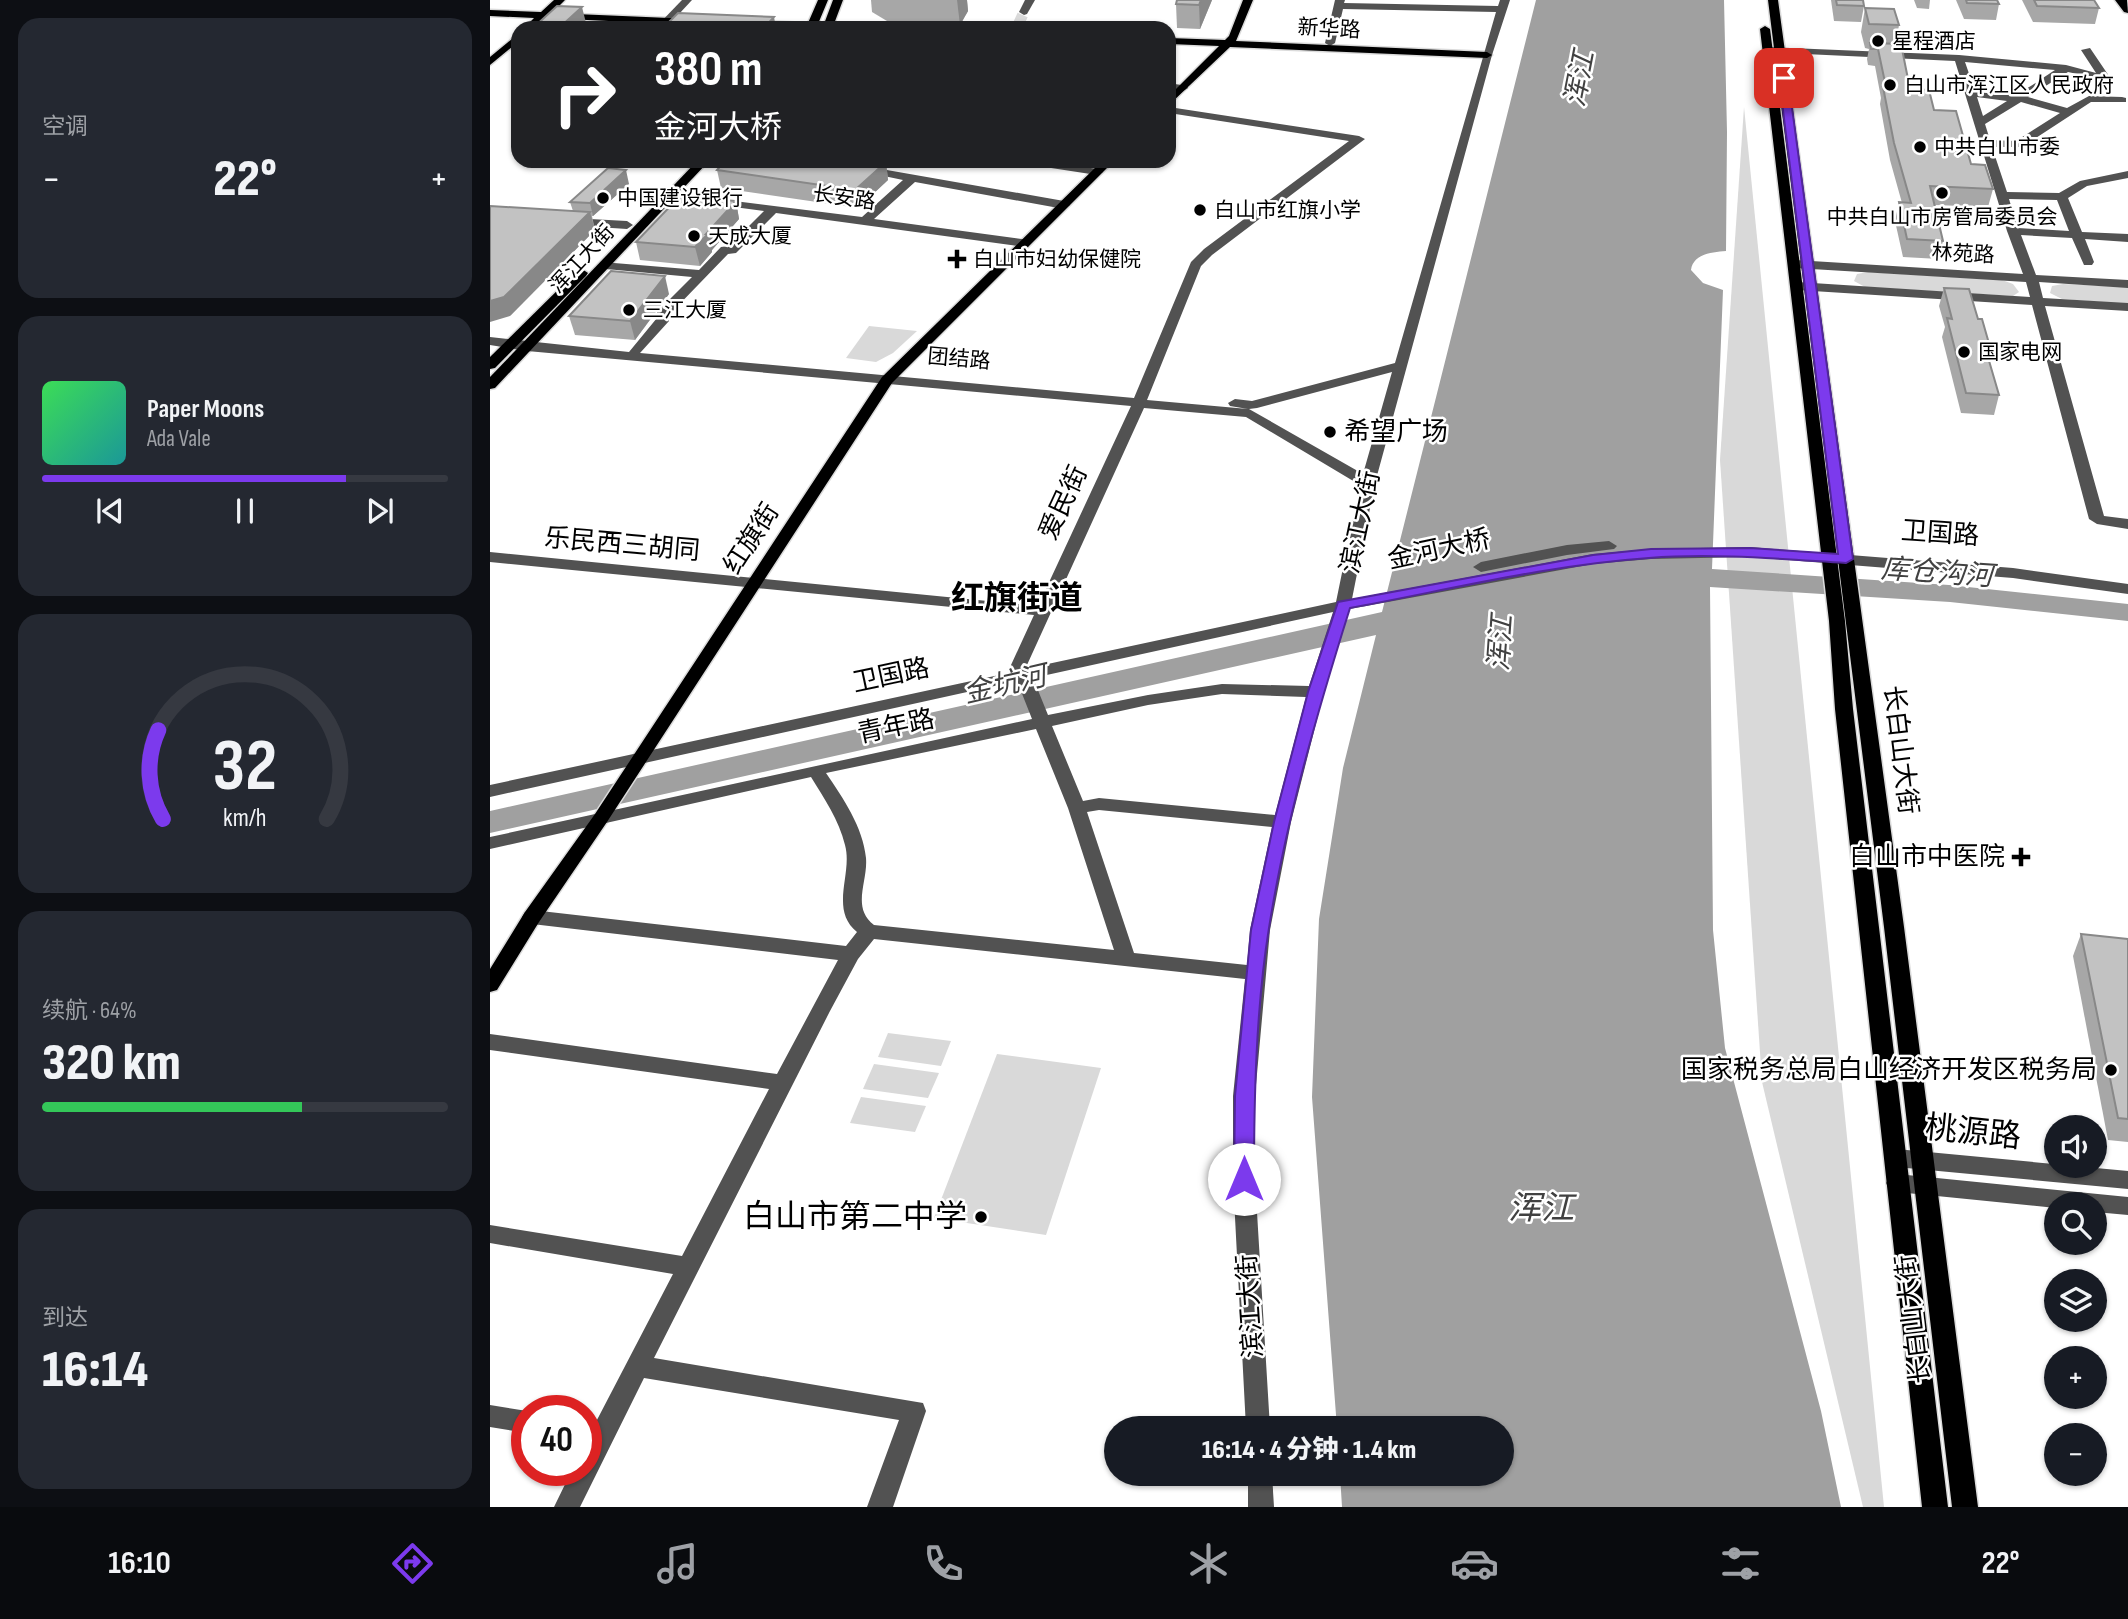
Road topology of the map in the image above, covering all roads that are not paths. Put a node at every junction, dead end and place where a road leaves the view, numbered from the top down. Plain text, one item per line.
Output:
1 (560, 0) edge
2 (687, 0) edge
3 (823, 0) edge
4 (838, 0) edge
5 (1030, 0) edge
6 (1239, 0) edge
7 (1248, 0) edge
8 (1761, 0) edge
9 (1773, 0) edge
10 (2121, 0) edge
11 (1340, 3) edge
12 (1504, 5) edge
13 (2128, 9) edge
14 (1024, 12) tunnel mouth
15 (490, 13) edge
16 (544, 15) junction
17 (537, 21) edge
18 (624, 21) edge
19 (667, 21) edge
20 (814, 21) edge
21 (830, 21) edge
22 (1176, 41) edge
23 (511, 43) edge
24 (1227, 43) junction
25 (1330, 43) dead end
26 (2086, 50) dead end
27 (1774, 51) junction
28 (1487, 55) junction
29 (1959, 58) junction
30 (490, 62) edge
31 (2066, 68) junction
32 (2105, 78) junction
33 (1176, 87) edge
34 (1183, 88) junction
35 (1970, 93) junction
36 (1176, 95) edge
37 (2019, 98) junction
38 (2125, 105) edge
39 (1176, 111) edge
40 (2069, 112) junction
41 (1980, 122) junction
42 (1985, 143) junction
43 (683, 168) edge
44 (695, 168) edge
45 (864, 168) edge
46 (1071, 168) edge
47 (1101, 168) edge
48 (1097, 172) junction
49 (2124, 176) edge
50 (913, 177) junction
51 (2128, 191) edge
52 (665, 193) junction
53 (2001, 195) junction
54 (2062, 197) junction
55 (822, 202) dead end
56 (1064, 205) junction
57 (774, 208) junction
58 (808, 213) junction
59 (560, 221) edge
60 (865, 221) junction
61 (627, 225) junction
62 (2013, 232) junction
63 (2077, 235) junction
64 (2128, 238) edge
65 (1025, 243) junction
66 (2088, 262) dead end
67 (1802, 264) junction
68 (606, 265) junction
69 (702, 274) junction
70 (2031, 278) junction
71 (2128, 284) edge
72 (1804, 287) junction
73 (2037, 301) junction
74 (2128, 307) edge
75 (490, 341) edge
76 (510, 344) junction
77 (530, 344) junction
78 (635, 351) junction
79 (490, 365) edge
80 (1401, 365) junction
81 (890, 377) junction
82 (490, 386) edge
83 (1140, 400) junction
84 (1250, 409) junction
85 (1368, 482) junction
86 (2128, 524) edge
87 (1749, 547) joint
88 (1827, 554) junction
89 (1845, 556) junction
90 (490, 557) edge
91 (2128, 580) edge
92 (755, 583) junction
93 (1841, 586) junction
94 (2128, 589) edge
95 (1043, 611) junction
96 (1341, 611) junction
97 (1022, 680) junction
98 (1316, 692) junction
99 (1041, 721) junction
100 (637, 764) junction
101 (815, 770) junction
102 (490, 791) edge
103 (1077, 808) junction
104 (604, 813) junction
105 (1282, 822) junction
106 (490, 843) edge
107 (532, 917) junction
108 (869, 931) junction
109 (851, 954) junction
110 (1126, 957) junction
111 (1256, 973) junction
112 (490, 985) edge
113 (490, 1042) edge
114 (783, 1083) junction
115 (1896, 1158) junction
116 (1923, 1159) junction
117 (2128, 1180) edge
118 (1897, 1183) junction
119 (1927, 1185) junction
120 (2128, 1206) edge
121 (490, 1234) edge
122 (688, 1268) junction
123 (637, 1366) junction
124 (490, 1416) edge
125 (1257, 1416) edge
126 (511, 1419) edge
127 (602, 1421) edge
128 (577, 1486) edge
129 (1260, 1486) edge
130 (567, 1507) edge
131 (880, 1507) edge
132 (1261, 1507) edge
133 (1935, 1507) edge
134 (1965, 1507) edge

1 - 16 main road
2 - 19 street
3 - 20 main road
4 - 21 main road
5 - 14 street
6 - 24 main road
7 - 24 main road
8 - 27 main road, 长白山大街
9 - 27 main road, 长白山大街
10 - 13 highway
11 - 12 street
11 - 25 street
12 - 28 street, 滨江大街
15 - 16 main road
16 - 17 main road
16 - 18 main road
22 - 24 main road, 新华路
23 - 30 main road
24 - 28 main road, 新华路
24 - 34 main road
26 - 32 street
27 - 29 street
27 - 67 main road, 长白山大街
28 - 80 street, 滨江大街
29 - 31 street
29 - 35 street
31 - 32 street
31 - 37 street
32 - 38 street
33 - 34 street
34 - 36 main road
35 - 37 street
35 - 41 street
37 - 40 street
37 - 41 street
38 - 40 street
39 - 83 street, 爱民街
40 - 42 street
41 - 42 street
42 - 53 street
43 - 52 main road, 浑江大街
44 - 52 main road, 浑江大街
45 - 50 street
46 - 48 street
47 - 48 main road, 红旗街
48 - 56 main road, 红旗街
49 - 51 street
49 - 54 street
50 - 56 street
50 - 60 street
52 - 57 street, 长安路
52 - 61 main road, 浑江大街
52 - 68 main road, 浑江大街
53 - 54 street
53 - 62 street
54 - 63 street
55 - 58 street
56 - 65 main road, 红旗街
57 - 58 street, 长安路
57 - 69 street
58 - 60 street, 长安路
59 - 61 street
60 - 65 street, 长安路
61 - 76 main road, 浑江大街
62 - 63 street
62 - 70 street
63 - 64 street
63 - 66 street
65 - 81 main road, 红旗街
67 - 70 street, 林苑路
67 - 72 main road, 长白山大街
68 - 69 street
68 - 77 main road, 浑江大街
69 - 78 street
70 - 71 street, 林苑路
70 - 73 street
72 - 73 street, 林苑路
72 - 88 main road, 长白山大街
72 - 89 main road, 长白山大街
73 - 74 street, 林苑路
73 - 86 street
75 - 76 street, 团结路
76 - 77 street, 团结路
76 - 79 main road, 浑江大街
77 - 78 street, 团结路
77 - 81 street, 团结路
77 - 82 main road, 浑江大街
78 - 81 street, 团结路
80 - 84 street, 团结路
80 - 85 street, 滨江大街
81 - 83 street, 团结路
81 - 92 main road, 红旗街
83 - 84 street, 团结路
83 - 95 street, 爱民街
84 - 85 street, 团结路
85 - 96 street, 滨江大街
87 - 88 street, 卫国路
87 - 96 street, 金河大桥
88 - 89 street, 卫国路
88 - 93 main road, 长白山大街
89 - 91 street, 卫国路
89 - 93 main road, 长白山大街
89 - 94 street, 卫国路
90 - 92 street, 乐民西三胡同
92 - 95 street, 乐民西三胡同
92 - 100 main road, 红旗街
93 - 115 main road, 长白山大街
93 - 116 main road, 长白山大街
95 - 97 street, 爱民街
96 - 97 street, 卫国路
96 - 98 street, 滨江大街
97 - 99 street
97 - 100 street, 卫国路
98 - 99 street, 青年路
98 - 105 street, 滨江大街
99 - 101 street, 青年路
99 - 103 street
100 - 102 street, 卫国路
100 - 104 main road, 红旗街
101 - 104 street, 青年路
101 - 108 street
103 - 105 street
103 - 110 street
104 - 106 street, 青年路
104 - 107 main road, 红旗街
105 - 111 street, 滨江大街
107 - 109 street
107 - 112 main road, 红旗街
108 - 109 street
108 - 110 street
109 - 114 street
110 - 111 street
111 - 125 street, 滨江大街
113 - 114 street
114 - 122 street
115 - 116 street, 桃源路
115 - 118 main road, 长白山大街
116 - 117 street, 桃源路
116 - 119 main road, 长白山大街
118 - 119 street, 桃源路
118 - 133 main road, 长白山大街
119 - 120 street, 桃源路
119 - 134 main road, 长白山大街
121 - 122 street
122 - 123 street
123 - 127 street
123 - 131 street
124 - 126 street
128 - 130 street
129 - 132 street

